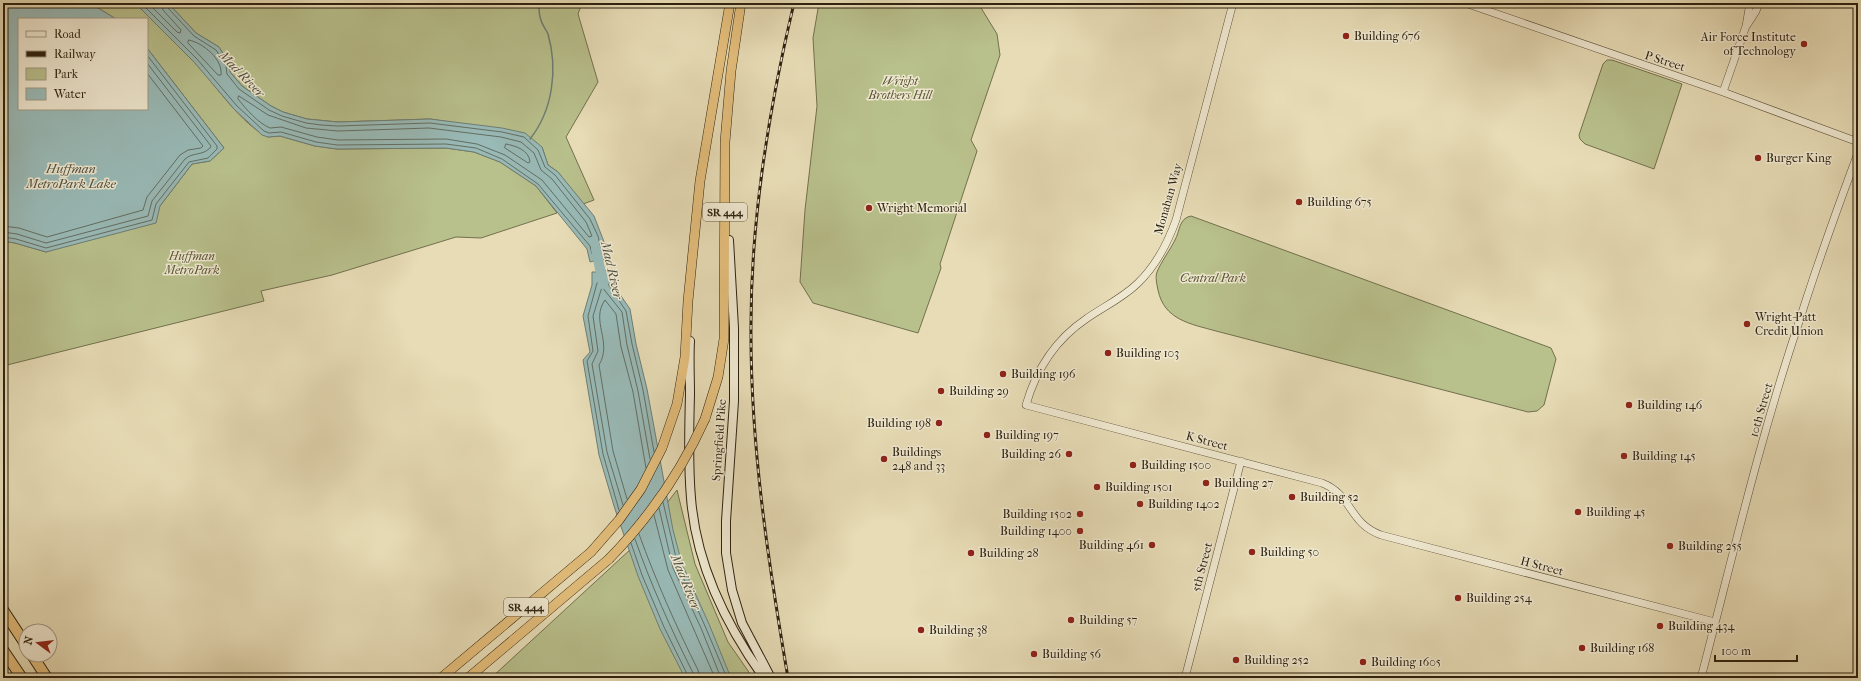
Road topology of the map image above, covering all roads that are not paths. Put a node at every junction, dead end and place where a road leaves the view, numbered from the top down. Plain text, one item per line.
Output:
1 (730, 3) edge
2 (741, 3) edge
3 (1233, 3) edge
4 (1465, 3) edge
5 (1750, 3) edge
6 (1759, 3) edge
7 (1746, 26) junction
8 (1723, 92) junction
9 (1858, 142) edge
10 (1858, 153) edge
11 (725, 194) junction
12 (697, 214) junction
13 (1026, 405) joint
14 (1241, 462) junction
15 (1364, 526) joint
16 (3, 610) edge
17 (1715, 622) junction
18 (18, 633) edge
19 (3, 650) edge
20 (37, 663) edge
21 (22, 678) edge
22 (47, 678) edge
23 (441, 678) edge
24 (468, 678) edge
25 (764, 678) edge
26 (771, 678) edge
27 (1185, 678) edge
28 (1701, 678) edge

1 - 12 highway, SR 444
2 - 11 highway, SR 444
3 - 13 street, Monahan Way
4 - 8 street, P Street
5 - 7 street
6 - 7 street
7 - 8 street
8 - 9 street, P Street
10 - 17 street, 10th Street
11 - 24 highway, SR 444, bridge
11 - 26 main road, Springfield Pike
12 - 23 highway, SR 444
12 - 25 main road
13 - 14 street, K Street
14 - 15 street, K Street
14 - 27 street, 5th Street
15 - 17 street, H Street
16 - 18 highway
17 - 28 street, 10th Street
19 - 21 highway
20 - 22 highway

